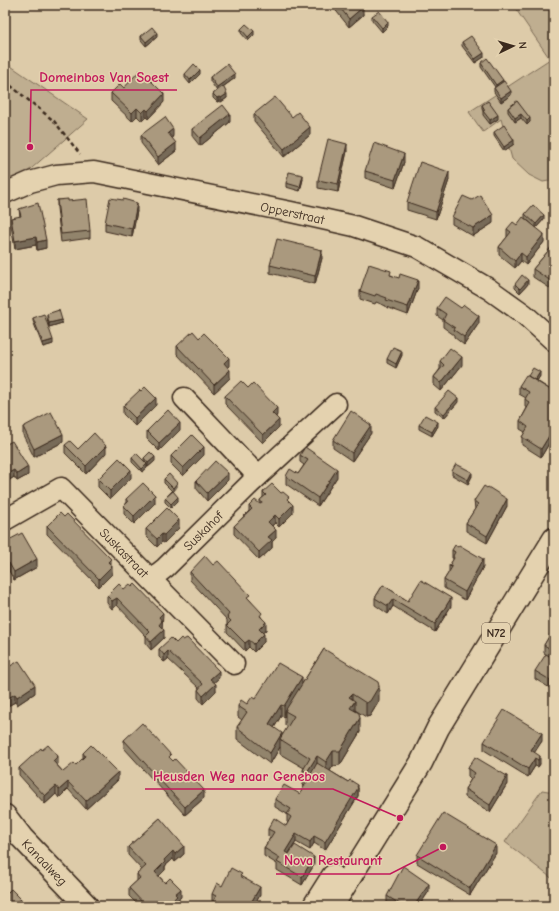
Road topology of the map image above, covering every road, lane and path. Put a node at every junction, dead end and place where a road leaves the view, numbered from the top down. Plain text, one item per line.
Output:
1 (5, 81) edge
2 (94, 172) junction
3 (5, 193) edge
4 (554, 341) edge
5 (184, 398) dead end
6 (336, 404) dead end
7 (253, 481) junction
8 (5, 520) edge
9 (554, 539) edge
10 (151, 579) junction
11 (234, 664) dead end
12 (438, 728) junction
13 (5, 816) edge
14 (87, 906) edge
15 (314, 906) edge
16 (332, 906) edge

1 - 2 path
2 - 3 street, Opperstraat
2 - 4 street, Opperstraat
5 - 7 street
6 - 7 street, Suskahof
7 - 10 street, Suskahof
8 - 10 street, Suskastraat
9 - 12 main road, N72
10 - 11 street, Suskastraat
12 - 15 main road, N72
12 - 16 main road, N72
13 - 14 main road, Kanaalweg

